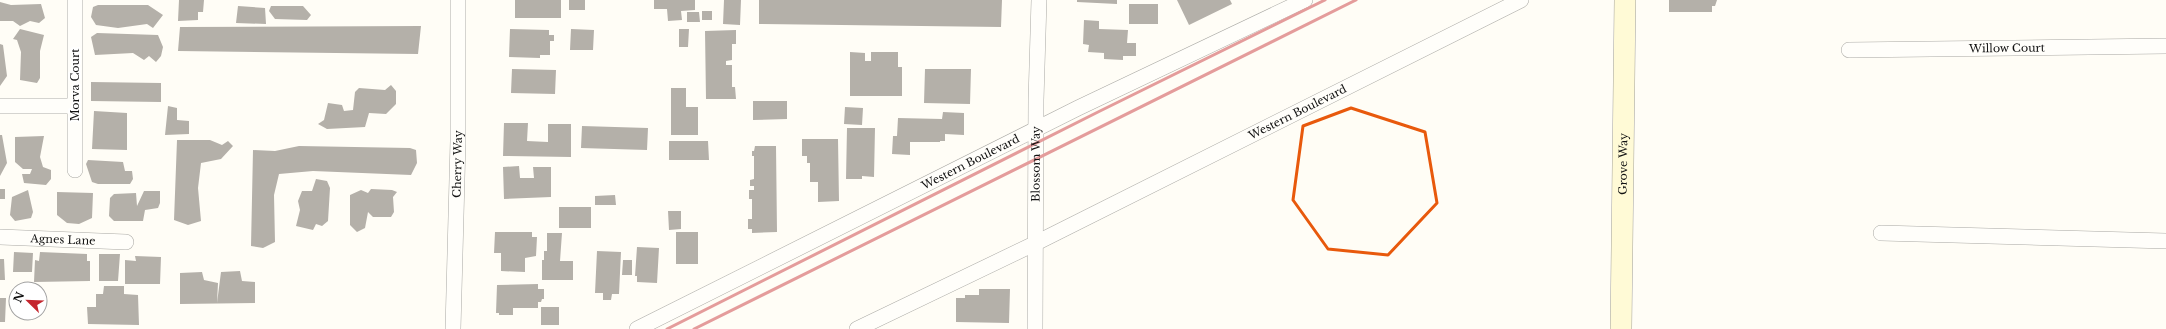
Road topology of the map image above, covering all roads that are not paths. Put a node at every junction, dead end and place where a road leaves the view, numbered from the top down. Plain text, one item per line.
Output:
1 (75, 0) edge
2 (458, 0) edge
3 (1039, 0) edge
4 (1305, 0) edge
5 (1521, 0) edge
6 (1625, 0) edge
7 (2166, 46) edge
8 (1849, 50) dead end
9 (0, 106) edge
10 (74, 106) junction
11 (1036, 128) junction
12 (75, 170) dead end
13 (1881, 233) dead end
14 (0, 237) edge
15 (2166, 241) edge
16 (126, 242) dead end
17 (1036, 243) junction
18 (454, 329) edge
19 (637, 329) edge
20 (857, 329) edge
21 (1035, 329) edge
22 (1621, 329) edge

1 - 10 street, Morva Court
2 - 18 street, Cherry Way
3 - 11 street, Blossom Way
4 - 11 street, Western Boulevard
5 - 17 street, Western Boulevard
6 - 22 street, Grove Way
7 - 8 street, Willow Court
9 - 10 street
10 - 12 street, Morva Court
11 - 17 street, Blossom Way
11 - 19 street, Western Boulevard
13 - 15 street
14 - 16 street, Agnes Lane
17 - 20 street, Western Boulevard
17 - 21 street, Blossom Way

